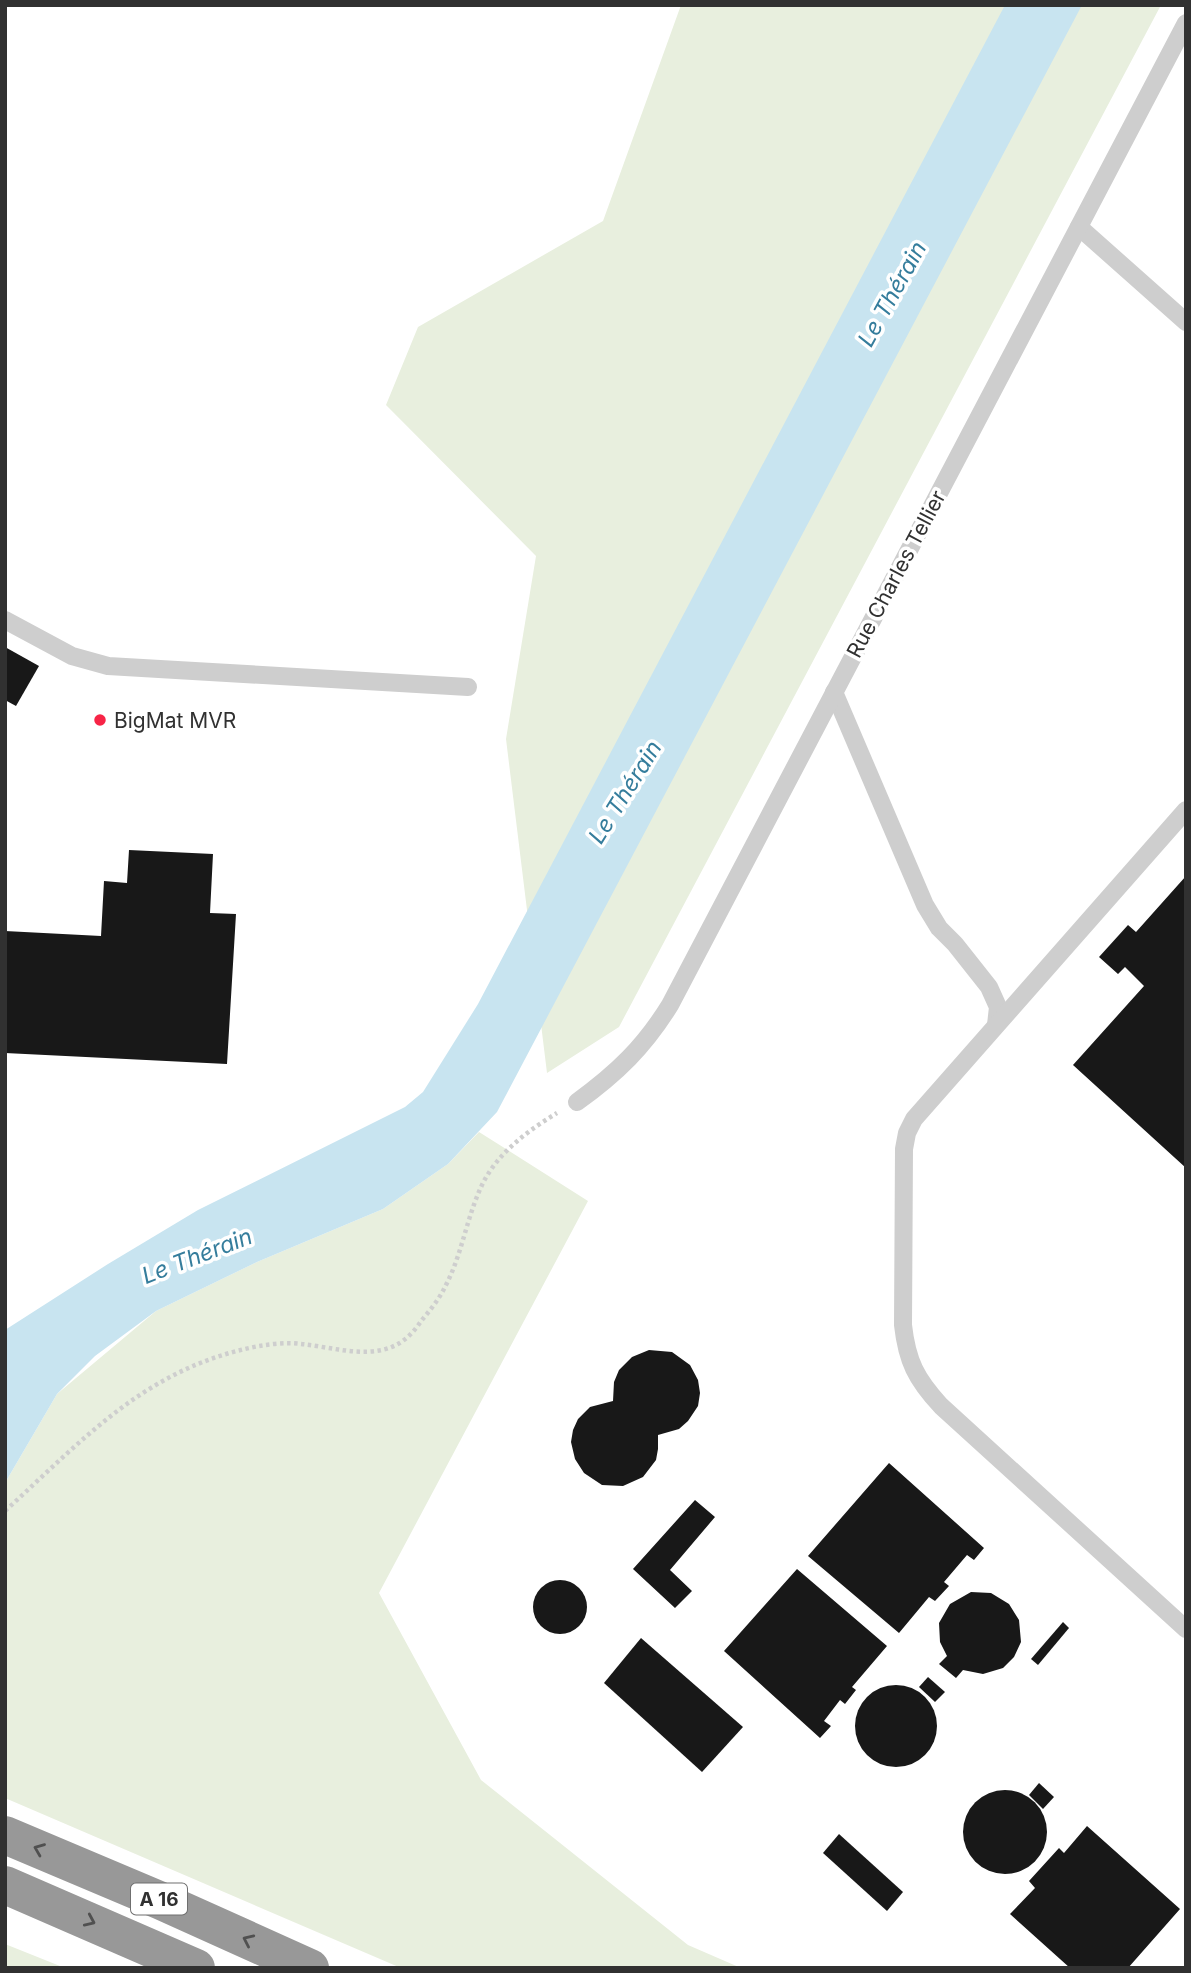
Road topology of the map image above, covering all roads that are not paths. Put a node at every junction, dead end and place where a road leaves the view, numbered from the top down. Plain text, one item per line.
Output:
1 (1186, 23) edge
2 (1079, 227) junction
3 (1186, 322) edge
4 (5, 620) edge
5 (468, 687) dead end
6 (834, 692) junction
7 (1186, 810) edge
8 (996, 1025) junction
9 (577, 1102) road end
10 (1186, 1629) edge
11 (5, 1835) edge
12 (5, 1885) edge
13 (195, 1968) edge
14 (310, 1968) edge

1 - 2 lane, Rue Charles Tellier
2 - 3 lane
2 - 6 lane, Rue Charles Tellier
4 - 5 lane
6 - 8 lane
6 - 9 lane, Rue Charles Tellier
7 - 8 lane
8 - 10 lane
14 -> 11 highway, A 16
12 -> 13 highway, A 16

